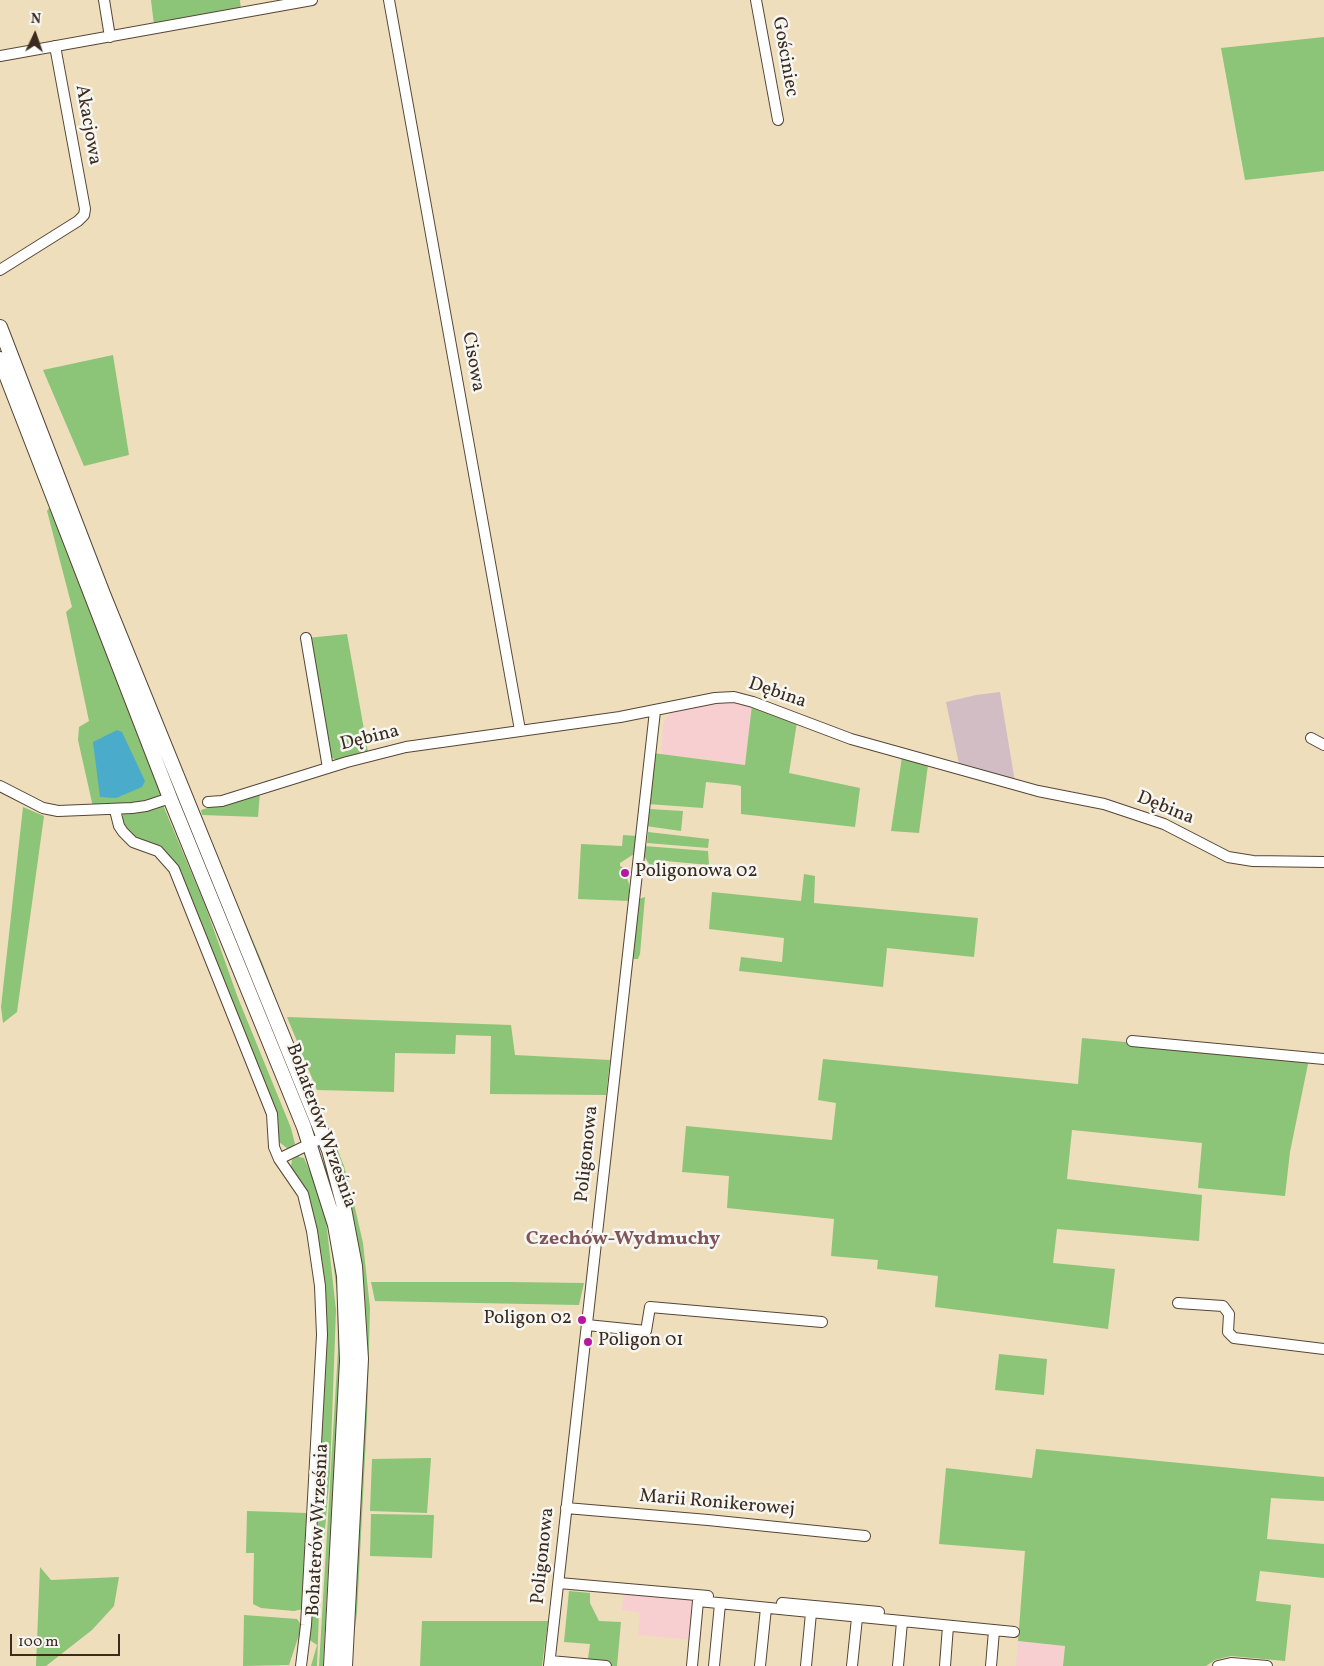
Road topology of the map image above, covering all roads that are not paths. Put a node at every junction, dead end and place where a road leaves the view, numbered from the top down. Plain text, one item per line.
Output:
1 (104, 0) edge
2 (312, 0) edge
3 (389, 0) edge
4 (756, 0) edge
5 (110, 37) junction
6 (55, 46) junction
7 (0, 56) edge
8 (778, 120) dead end
9 (0, 270) edge
10 (0, 327) edge
11 (0, 359) edge
12 (306, 638) dead end
13 (650, 712) junction
14 (520, 730) junction
15 (1310, 738) dead end
16 (1324, 744) edge
17 (328, 768) junction
18 (0, 786) edge
19 (170, 798) junction
20 (208, 802) dead end
21 (115, 810) junction
22 (1324, 862) edge
23 (1132, 1042) dead end
24 (1324, 1059) edge
25 (324, 1137) junction
26 (310, 1143) junction
27 (279, 1159) junction
28 (1178, 1303) dead end
29 (822, 1322) dead end
30 (587, 1325) junction
31 (1324, 1349) edge
32 (566, 1508) junction
33 (865, 1536) dead end
34 (559, 1583) junction
35 (720, 1604) junction
36 (766, 1608) junction
37 (879, 1612) dead end
38 (811, 1613) junction
39 (857, 1618) junction
40 (902, 1622) junction
41 (948, 1626) junction
42 (994, 1631) junction
43 (1014, 1632) dead end
44 (550, 1664) edge
45 (301, 1666) edge
46 (331, 1666) edge
47 (345, 1666) edge
48 (606, 1666) edge
49 (692, 1666) edge
50 (714, 1666) edge
51 (760, 1666) edge
52 (806, 1666) edge
53 (852, 1666) edge
54 (898, 1666) edge
55 (945, 1666) edge
56 (991, 1666) edge
57 (1218, 1666) edge
58 (1266, 1666) edge

1 - 5 street
2 - 5 street
3 - 14 street, Cisowa
4 - 8 street, Gościniec
5 - 6 street
6 - 7 street
6 - 9 street, Akacjowa
10 - 25 main road, Bohaterów Września
11 - 19 main road, Bohaterów Września
12 - 17 street
13 - 14 street, Dębina
13 - 22 street, Dębina
13 - 30 street, Poligonowa
14 - 17 street, Dębina
15 - 16 street
17 - 20 street, Dębina
18 - 21 street
19 - 21 street
19 - 26 main road, Bohaterów Września
21 - 27 street
23 - 24 street
25 - 26 street
25 - 47 main road, Bohaterów Września
26 - 27 street
26 - 46 main road, Bohaterów Września
27 - 45 street
28 - 31 street
29 - 30 street
30 - 32 street, Poligonowa
32 - 33 street, Marii Ronikerowej
32 - 34 street, Poligonowa
34 - 37 street
34 - 44 street, Poligonowa
35 - 36 street
35 - 49 street
35 - 50 street
36 - 38 street
36 - 51 street
38 - 39 street
38 - 52 street
39 - 40 street
39 - 53 street
40 - 41 street
40 - 54 street
41 - 42 street
41 - 55 street
42 - 43 street
42 - 56 street
44 - 48 street
57 - 58 street

